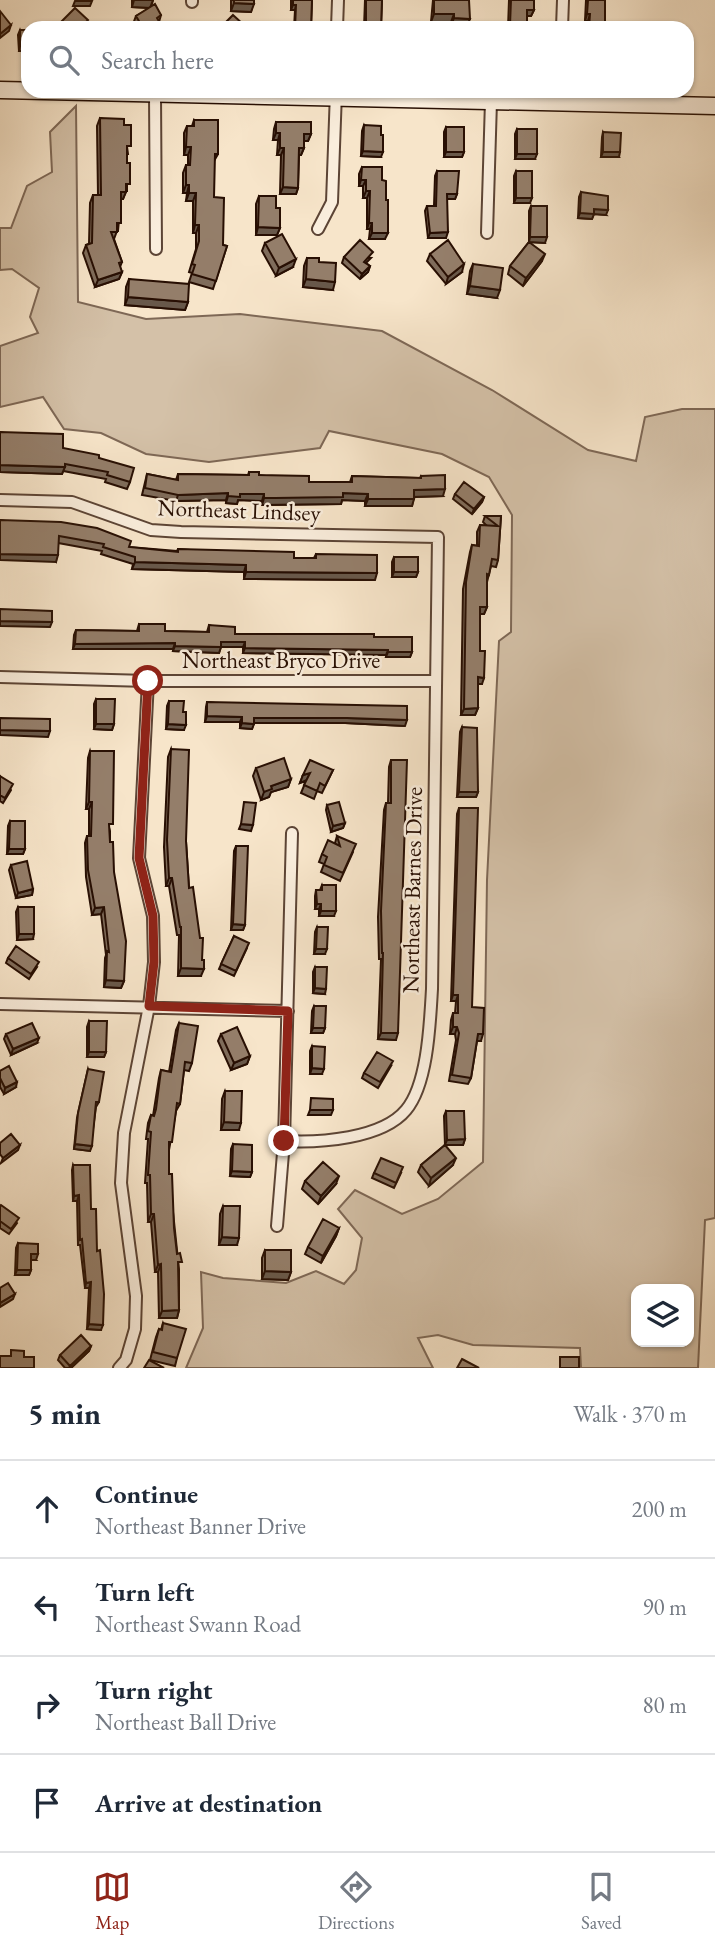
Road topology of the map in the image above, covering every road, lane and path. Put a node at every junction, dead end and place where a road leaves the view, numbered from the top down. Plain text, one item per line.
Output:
1 (338, 0) edge
2 (563, 0) edge
3 (337, 21) edge
4 (562, 21) edge
5 (0, 90) edge
6 (21, 92) edge
7 (103, 98) edge
8 (258, 98) edge
9 (335, 98) edge
10 (413, 98) edge
11 (540, 98) edge
12 (575, 98) edge
13 (491, 101) junction
14 (155, 102) junction
15 (715, 106) edge
16 (318, 229) dead end
17 (487, 233) dead end
18 (156, 249) dead end
19 (0, 500) edge
20 (438, 537) joint
21 (0, 677) edge
22 (148, 681) junction
23 (436, 681) junction
24 (292, 833) dead end
25 (0, 1004) edge
26 (149, 1006) junction
27 (288, 1011) junction
28 (284, 1141) junction
29 (277, 1226) dead end
30 (119, 1368) edge

1 - 3 street
2 - 4 street
5 - 6 street
7 - 14 street
8 - 14 street
9 - 16 street
10 - 13 street
11 - 13 street
12 - 15 street
13 - 17 street
14 - 18 street
19 - 20 street, Northeast Lindsey
20 - 23 street, Northeast Barnes Drive
21 - 22 street, Northeast Bryco Drive
22 - 23 street, Northeast Bryco Drive
22 - 26 street
23 - 28 street, Northeast Barnes Drive
24 - 27 street
25 - 26 street
26 - 27 street
26 - 30 street
27 - 28 street
28 - 29 street

